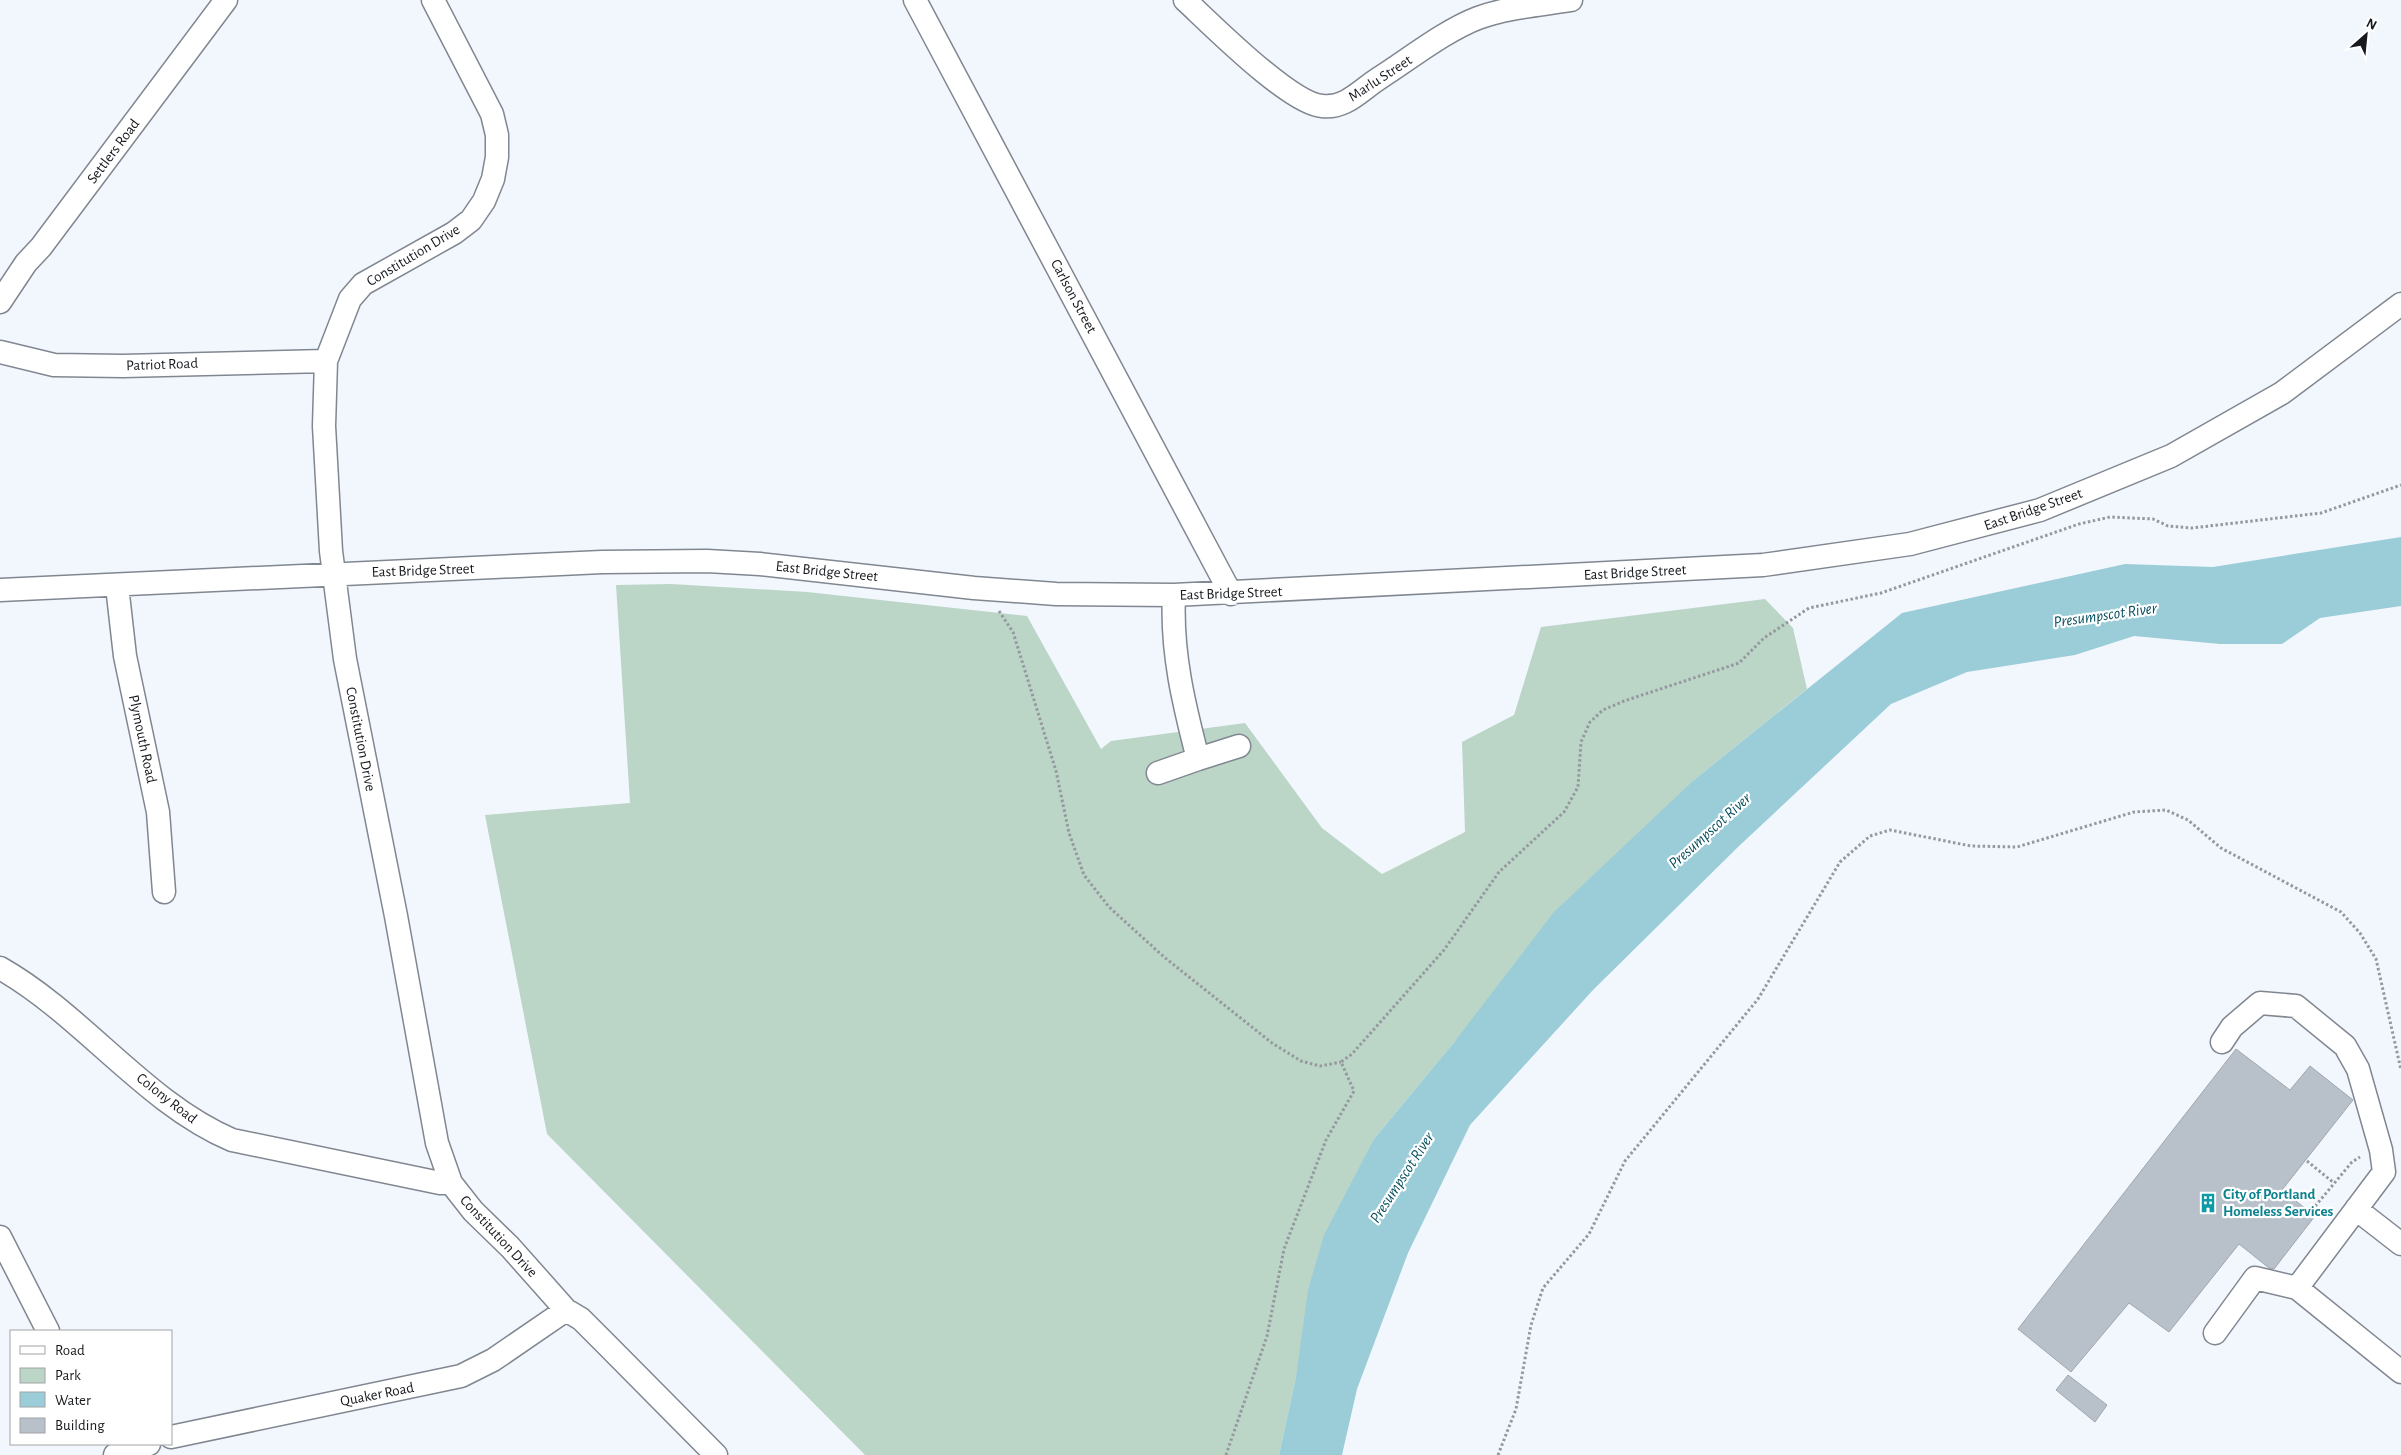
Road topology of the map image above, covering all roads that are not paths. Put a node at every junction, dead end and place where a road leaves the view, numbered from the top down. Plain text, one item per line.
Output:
1 (226, 0) edge
2 (433, 0) edge
3 (914, 0) edge
4 (1185, 0) edge
5 (1571, 0) edge
6 (1475, 9) edge
7 (0, 302) edge
8 (2401, 304) edge
9 (0, 352) edge
10 (326, 361) junction
11 (334, 573) junction
12 (117, 586) junction
13 (0, 590) edge
14 (1231, 594) junction
15 (1174, 595) junction
16 (1239, 746) dead end
17 (1198, 759) junction
18 (1158, 773) dead end
19 (164, 892) dead end
20 (0, 968) edge
21 (2222, 1042) dead end
22 (451, 1183) junction
23 (2356, 1209) junction
24 (0, 1237) edge
25 (2401, 1244) edge
26 (2296, 1288) junction
27 (566, 1310) junction
28 (47, 1330) edge
29 (2215, 1332) dead end
30 (2401, 1372) edge
31 (172, 1437) edge
32 (146, 1445) edge
33 (114, 1455) edge
34 (716, 1455) edge

1 - 7 street, Settlers Road
2 - 10 street, Constitution Drive
3 - 14 street, Carlson Street
4 - 6 street, Marlu Street
5 - 6 street, Marlu Street
8 - 14 street, East Bridge Street
9 - 10 street, Patriot Road
10 - 11 street, Constitution Drive
11 - 12 street, East Bridge Street
11 - 15 street, East Bridge Street
11 - 22 street, Constitution Drive
12 - 13 street, East Bridge Street
12 - 19 street, Plymouth Road
14 - 15 street, East Bridge Street
15 - 17 street
16 - 17 street
17 - 18 street
20 - 22 street, Colony Road
21 - 23 street
22 - 27 street, Constitution Drive
23 - 25 street
23 - 26 street
24 - 28 street
26 - 29 street
26 - 30 street
27 - 31 street, Quaker Road
27 - 34 street, Constitution Drive
32 - 33 street

